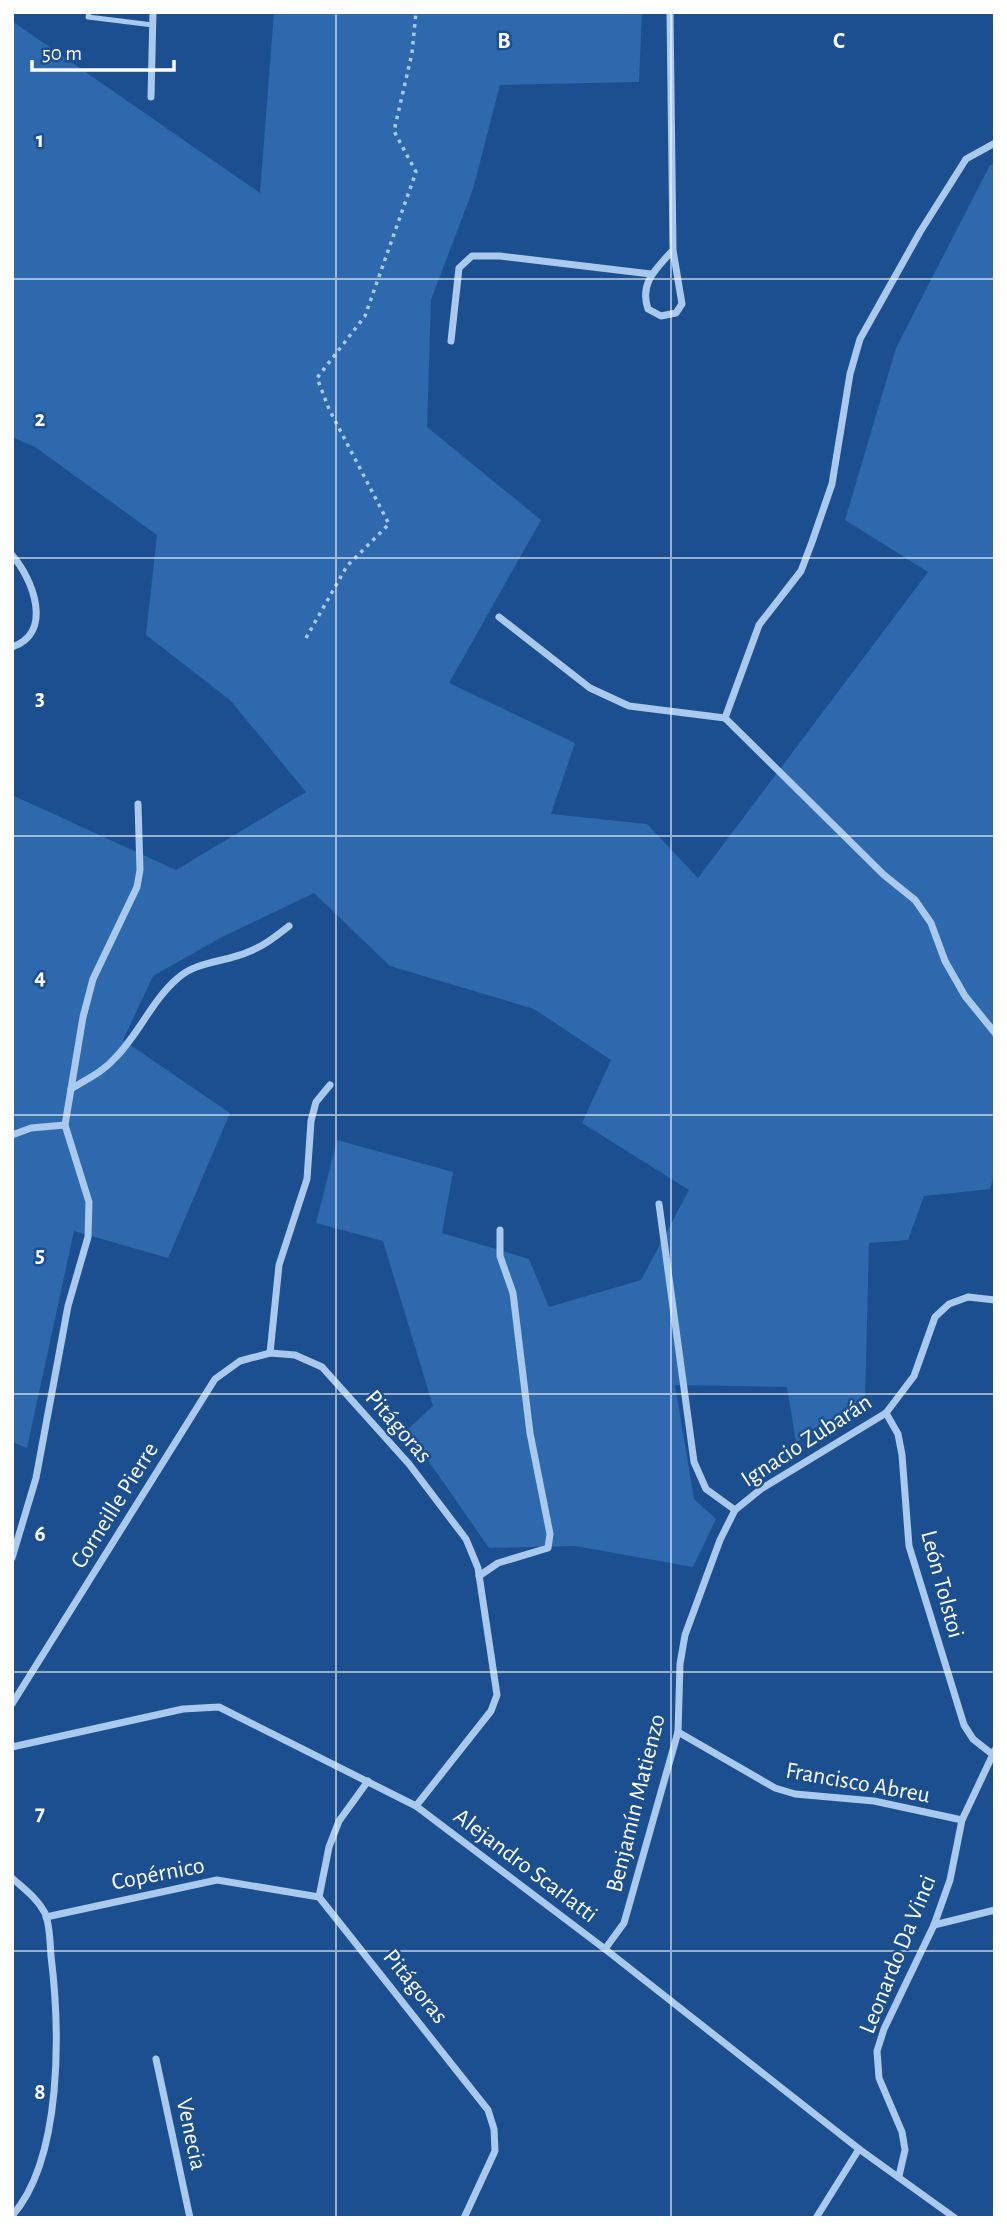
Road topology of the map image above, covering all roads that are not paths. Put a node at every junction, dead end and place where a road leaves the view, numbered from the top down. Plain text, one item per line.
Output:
1 (89, 12) edge
2 (153, 12) edge
3 (670, 12) edge
4 (153, 25) junction
5 (151, 97) dead end
6 (995, 143) edge
7 (673, 250) junction
8 (652, 274) junction
9 (451, 341) dead end
10 (12, 555) edge
11 (499, 617) dead end
12 (12, 648) edge
13 (725, 718) junction
14 (138, 804) dead end
15 (289, 926) dead end
16 (995, 1033) edge
17 (330, 1085) dead end
18 (71, 1088) junction
19 (65, 1125) junction
20 (12, 1135) edge
21 (659, 1205) dead end
22 (500, 1230) dead end
23 (995, 1300) edge
24 (270, 1353) junction
25 (886, 1413) junction
26 (735, 1510) junction
27 (720, 1540) joint
28 (12, 1558) edge
29 (479, 1576) junction
30 (12, 1704) edge
31 (678, 1732) junction
32 (12, 1747) edge
33 (993, 1752) edge
34 (368, 1781) junction
35 (416, 1806) junction
36 (962, 1820) junction
37 (12, 1878) edge
38 (320, 1897) junction
39 (995, 1910) edge
40 (46, 1916) junction
41 (934, 1925) junction
42 (605, 1949) junction
43 (156, 2059) dead end
44 (859, 2150) junction
45 (899, 2176) junction
46 (12, 2216) edge
47 (190, 2218) edge
48 (464, 2218) edge
49 (816, 2218) edge
50 (955, 2218) edge

1 - 4 lane
2 - 4 street
3 - 7 street
4 - 5 street
6 - 13 street
7 - 8 street
7 - 8 street
8 - 9 street
10 - 12 street
11 - 13 street
13 - 16 street
14 - 18 street
15 - 18 street
17 - 24 street
18 - 19 street
19 - 20 street
19 - 28 street
21 - 26 street
22 - 29 street
23 - 25 street, Ignacio Zubarán
24 - 29 street, Pitágoras
24 - 30 street, Corneille Pierre
25 - 26 street, Ignacio Zubarán
25 - 33 street, León Tolstoi
26 - 27 street, Ignacio Zubarán
27 - 31 street, Benjamín Matienzo
29 - 35 street, Pitágoras
31 - 36 street, Francisco Abreu
31 - 42 street, Benjamín Matienzo
32 - 34 street, Alejandro Scarlatti
33 - 36 street, Leonardo Da Vinci
34 - 35 street, Alejandro Scarlatti
34 - 38 street
35 - 42 street, Alejandro Scarlatti
36 - 41 street, Leonardo Da Vinci
37 - 40 street
38 - 40 street, Copérnico
38 - 48 street, Pitágoras
39 - 41 street
40 - 46 street
41 - 45 street, Leonardo Da Vinci
42 - 44 street, Alejandro Scarlatti
43 - 47 street, Venecia
44 - 45 street, Alejandro Scarlatti
44 - 49 street
45 - 50 street, Alejandro Scarlatti

